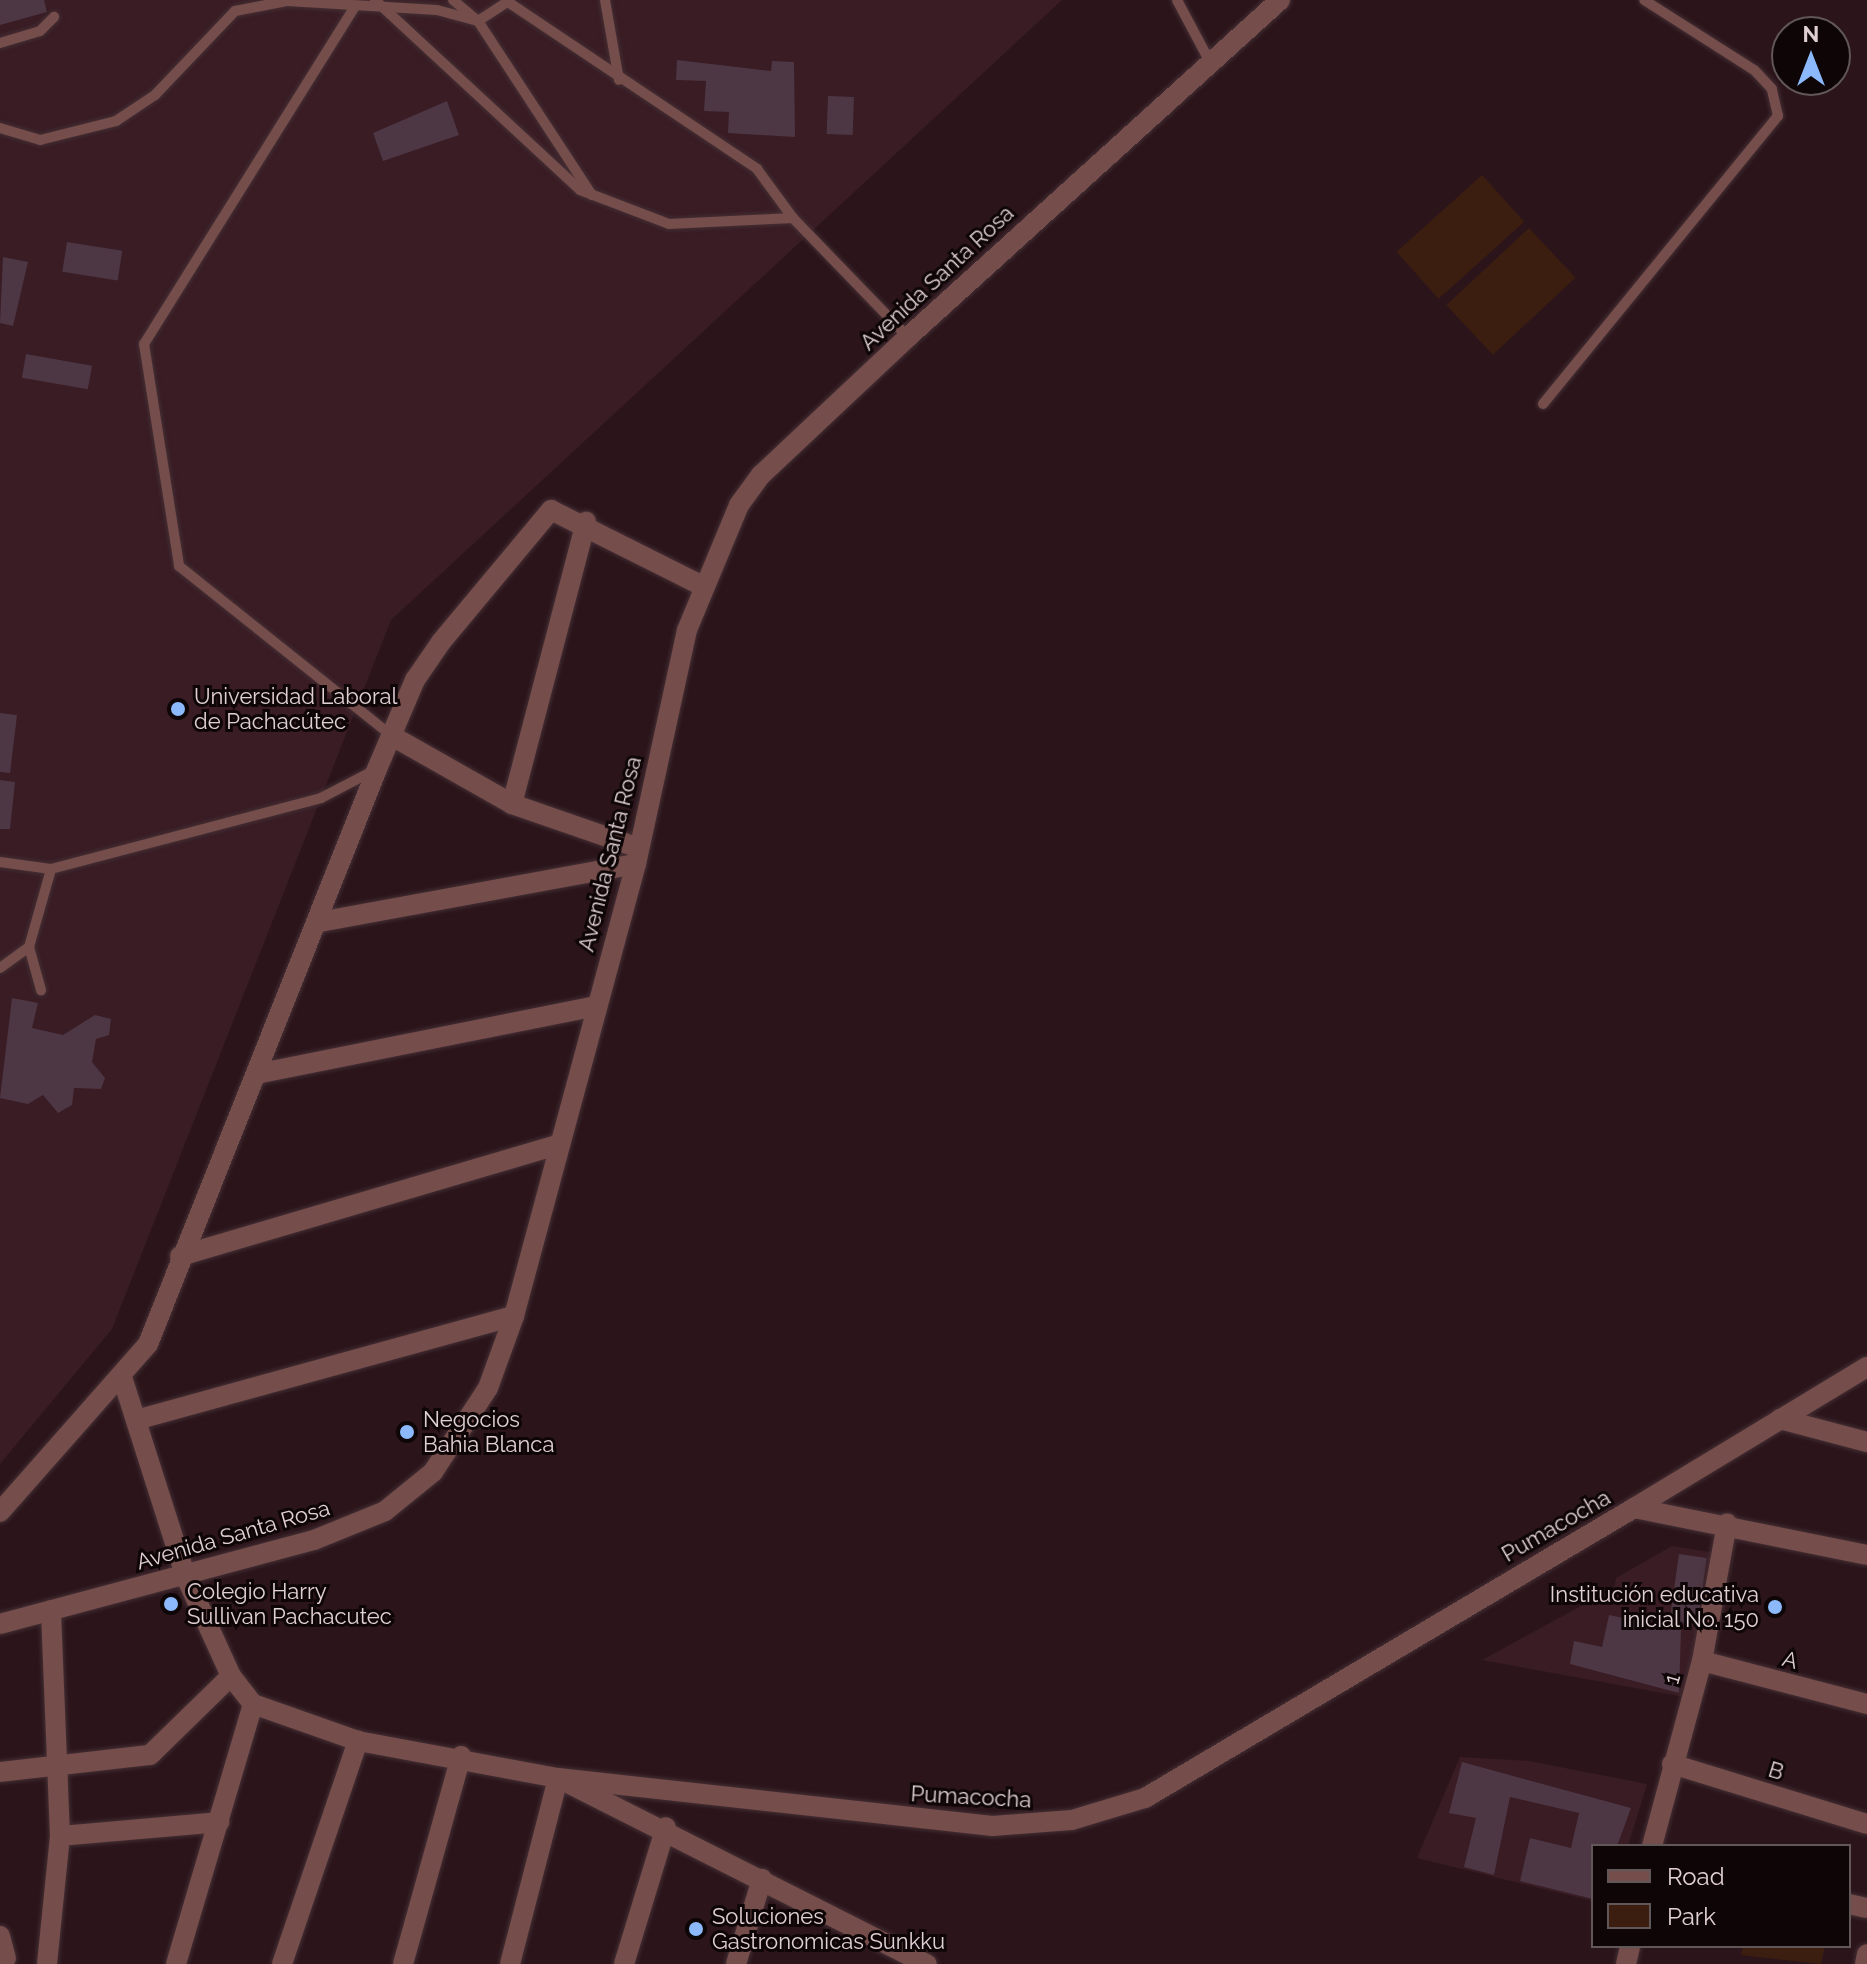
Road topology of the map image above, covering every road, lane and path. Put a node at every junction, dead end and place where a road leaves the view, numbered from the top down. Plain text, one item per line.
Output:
1 (375, 0) edge
2 (453, 0) edge
3 (605, 0) edge
4 (1177, 0) edge
5 (1280, 0) edge
6 (1644, 0) edge
7 (509, 1) edge
8 (354, 8) junction
9 (385, 11) junction
10 (54, 17) dead end
11 (478, 21) junction
12 (0, 43) edge
13 (1210, 62) junction
14 (619, 80) junction
15 (0, 128) edge
16 (592, 195) junction
17 (793, 218) junction
18 (908, 337) junction
19 (1543, 404) dead end
20 (586, 522) junction
21 (701, 585) junction
22 (392, 736) junction
23 (377, 769) junction
24 (512, 804) junction
25 (638, 856) junction
26 (0, 862) edge
27 (51, 869) junction
28 (319, 922) junction
29 (29, 947) junction
30 (0, 968) edge
31 (41, 990) dead end
32 (597, 1006) junction
33 (256, 1074) junction
34 (558, 1145) junction
35 (180, 1256) junction
36 (514, 1316) junction
37 (1867, 1367) edge
38 (122, 1377) junction
39 (1780, 1419) junction
40 (136, 1420) junction
41 (1867, 1442) edge
42 (1634, 1508) junction
43 (0, 1512) edge
44 (1727, 1523) junction
45 (1867, 1555) edge
46 (185, 1575) junction
47 (51, 1610) junction
48 (0, 1624) edge
49 (1702, 1661) junction
50 (231, 1676) junction
51 (253, 1704) junction
52 (1867, 1704) edge
53 (358, 1741) junction
54 (461, 1756) junction
55 (1672, 1764) junction
56 (55, 1765) junction
57 (0, 1772) edge
58 (558, 1778) junction
59 (219, 1822) junction
60 (1867, 1824) edge
61 (666, 1827) junction
62 (60, 1836) junction
63 (1652, 1844) edge
64 (762, 1879) junction
65 (0, 1936) edge
66 (1867, 1954) edge
67 (6, 1958) dead end
68 (47, 1964) edge
69 (176, 1964) edge
70 (282, 1964) edge
71 (403, 1964) edge
72 (510, 1964) edge
73 (624, 1964) edge
74 (736, 1964) edge
75 (927, 1964) edge
76 (1865, 1964) edge

1 - 9 lane
2 - 11 lane
3 - 14 lane
4 - 13 lane
5 - 13 street, Avenida Santa Rosa
6 - 19 lane
7 - 11 lane
7 - 14 lane
8 - 9 lane
8 - 15 lane
8 - 22 lane
9 - 11 lane
9 - 16 lane
10 - 12 lane
11 - 16 lane
13 - 18 street, Avenida Santa Rosa
14 - 17 lane
16 - 17 lane
17 - 18 lane
18 - 21 street, Avenida Santa Rosa
20 - 21 street
20 - 22 street
20 - 24 street
21 - 25 street, Avenida Santa Rosa
22 - 23 street
22 - 24 street
23 - 27 lane
23 - 28 street
24 - 25 street
25 - 28 street
25 - 32 street, Avenida Santa Rosa
26 - 27 lane
27 - 29 lane
28 - 33 street
29 - 30 lane
29 - 31 lane
32 - 33 street
32 - 34 street, Avenida Santa Rosa
33 - 35 street
34 - 35 street
34 - 36 street, Avenida Santa Rosa
35 - 38 street
36 - 40 street
36 - 46 street, Avenida Santa Rosa
37 - 39 street, Pumacocha
38 - 40 street
38 - 43 street
39 - 41 street
39 - 42 street, Pumacocha
40 - 46 street
42 - 44 street
42 - 58 street, Pumacocha
44 - 45 street
44 - 49 street, 1
46 - 47 street, Avenida Santa Rosa
46 - 50 street
47 - 48 street, Avenida Santa Rosa
47 - 56 street
49 - 52 street, A
49 - 55 street, 1
50 - 51 street
50 - 56 street
51 - 53 street, Pumacocha
51 - 59 street
53 - 54 street, Pumacocha
53 - 70 street
54 - 58 street, Pumacocha
54 - 71 street
55 - 60 street, B
55 - 63 street, 1
56 - 57 street
56 - 62 street
58 - 61 street
58 - 72 street
59 - 62 street
59 - 69 street
61 - 64 street
61 - 73 street
62 - 68 street
64 - 74 street
64 - 75 street
65 - 67 street
66 - 76 street

